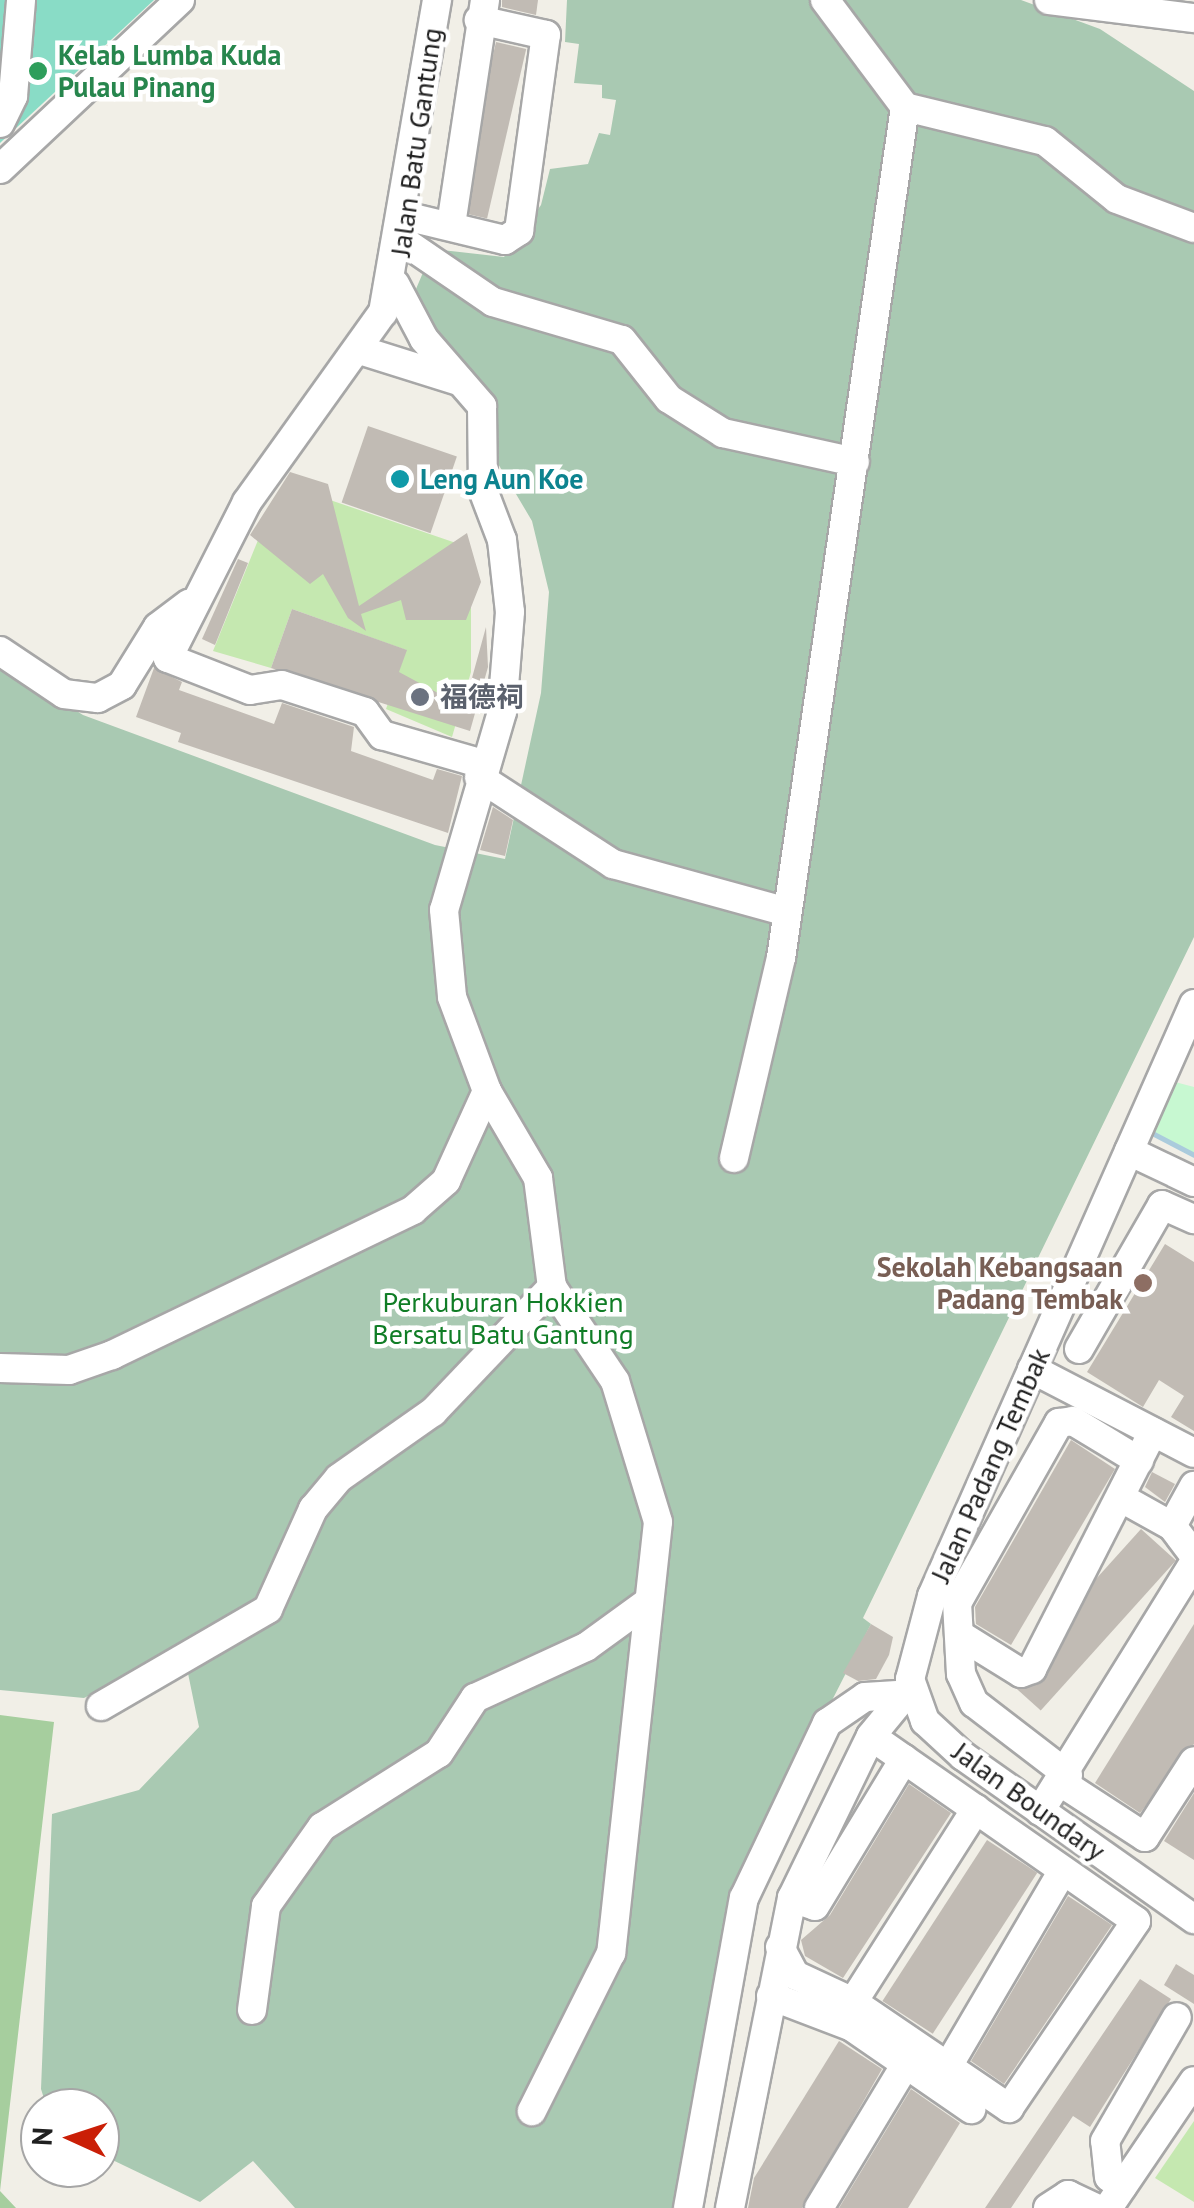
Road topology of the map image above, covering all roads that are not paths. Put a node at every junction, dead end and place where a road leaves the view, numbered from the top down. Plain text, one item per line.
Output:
1 (21, 0) edge
2 (180, 0) edge
3 (825, 0) edge
4 (1050, 0) edge
5 (436, 5) edge
6 (481, 12) edge
7 (1194, 18) edge
8 (905, 107) junction
9 (0, 123) edge
10 (0, 168) edge
11 (452, 225) junction
12 (403, 228) junction
13 (1194, 228) edge
14 (394, 284) junction
15 (360, 350) junction
16 (463, 382) junction
17 (854, 462) junction
18 (0, 652) edge
19 (155, 654) junction
20 (481, 770) junction
21 (787, 912) junction
22 (1194, 1004) edge
23 (487, 1091) junction
24 (1129, 1151) junction
25 (734, 1158) dead end
26 (1185, 1178) edge
27 (1162, 1205) junction
28 (1194, 1219) edge
29 (552, 1287) junction
30 (1079, 1348) dead end
31 (0, 1368) edge
32 (1032, 1369) junction
33 (1153, 1432) junction
34 (1194, 1454) edge
35 (1139, 1462) junction
36 (1194, 1486) edge
37 (1125, 1500) junction
38 (1172, 1526) junction
39 (1194, 1559) edge
40 (941, 1596) junction
41 (648, 1602) junction
42 (963, 1637) junction
43 (908, 1695) junction
44 (101, 1706) dead end
45 (872, 1736) junction
46 (904, 1759) junction
47 (1194, 1761) edge
48 (1065, 1779) junction
49 (976, 1809) junction
50 (1040, 1811) junction
51 (1063, 1870) junction
52 (792, 1898) junction
53 (1194, 1919) edge
54 (780, 1947) junction
55 (771, 1996) junction
56 (853, 2002) junction
57 (252, 2010) dead end
58 (1177, 2017) dead end
59 (906, 2064) junction
60 (946, 2068) junction
61 (1194, 2080) edge
62 (971, 2108) dead end
63 (532, 2111) dead end
64 (1112, 2203) edge
65 (688, 2208) edge
66 (730, 2208) edge
67 (818, 2208) edge
68 (1048, 2208) edge

1 - 9 street
2 - 10 street
3 - 8 street
4 - 7 street
5 - 6 street
5 - 12 street, Jalan Batu Gantung
6 - 11 street
6 - 11 street
8 - 13 street
8 - 17 street
11 - 12 street
12 - 14 street, Jalan Batu Gantung
12 - 17 street
14 - 15 street, Jalan Batu Gantung
14 - 16 street
15 - 16 street
15 - 19 street, Jalan Batu Gantung
16 - 20 street
17 - 21 street
18 - 19 street, Jalan Batu Gantung
19 - 20 street
20 - 21 street
20 - 23 street
21 - 25 street
22 - 24 street, Jalan Padang Tembak
23 - 29 street
23 - 31 street
24 - 26 street
24 - 32 street, Jalan Padang Tembak
26 - 27 street
27 - 28 street
27 - 30 street
29 - 41 street
29 - 44 street
32 - 33 street
32 - 40 street, Jalan Padang Tembak
33 - 34 street
33 - 35 street
35 - 37 street
35 - 40 street
36 - 38 street
37 - 38 street
37 - 42 street
38 - 39 street
39 - 48 street
40 - 42 street
40 - 43 street
41 - 57 street
41 - 63 street
42 - 48 street
43 - 45 street
43 - 50 street, Jalan Boundary
43 - 65 street
45 - 46 street
45 - 52 street
46 - 49 street
46 - 52 street
47 - 48 street
48 - 50 street
49 - 51 street
49 - 56 street
50 - 53 street, Jalan Boundary
51 - 60 street
51 - 60 street
52 - 54 street
54 - 55 street
54 - 56 street
55 - 59 street
55 - 66 street
56 - 60 street
58 - 64 street
59 - 62 street
59 - 67 street
61 - 64 street
64 - 68 street

